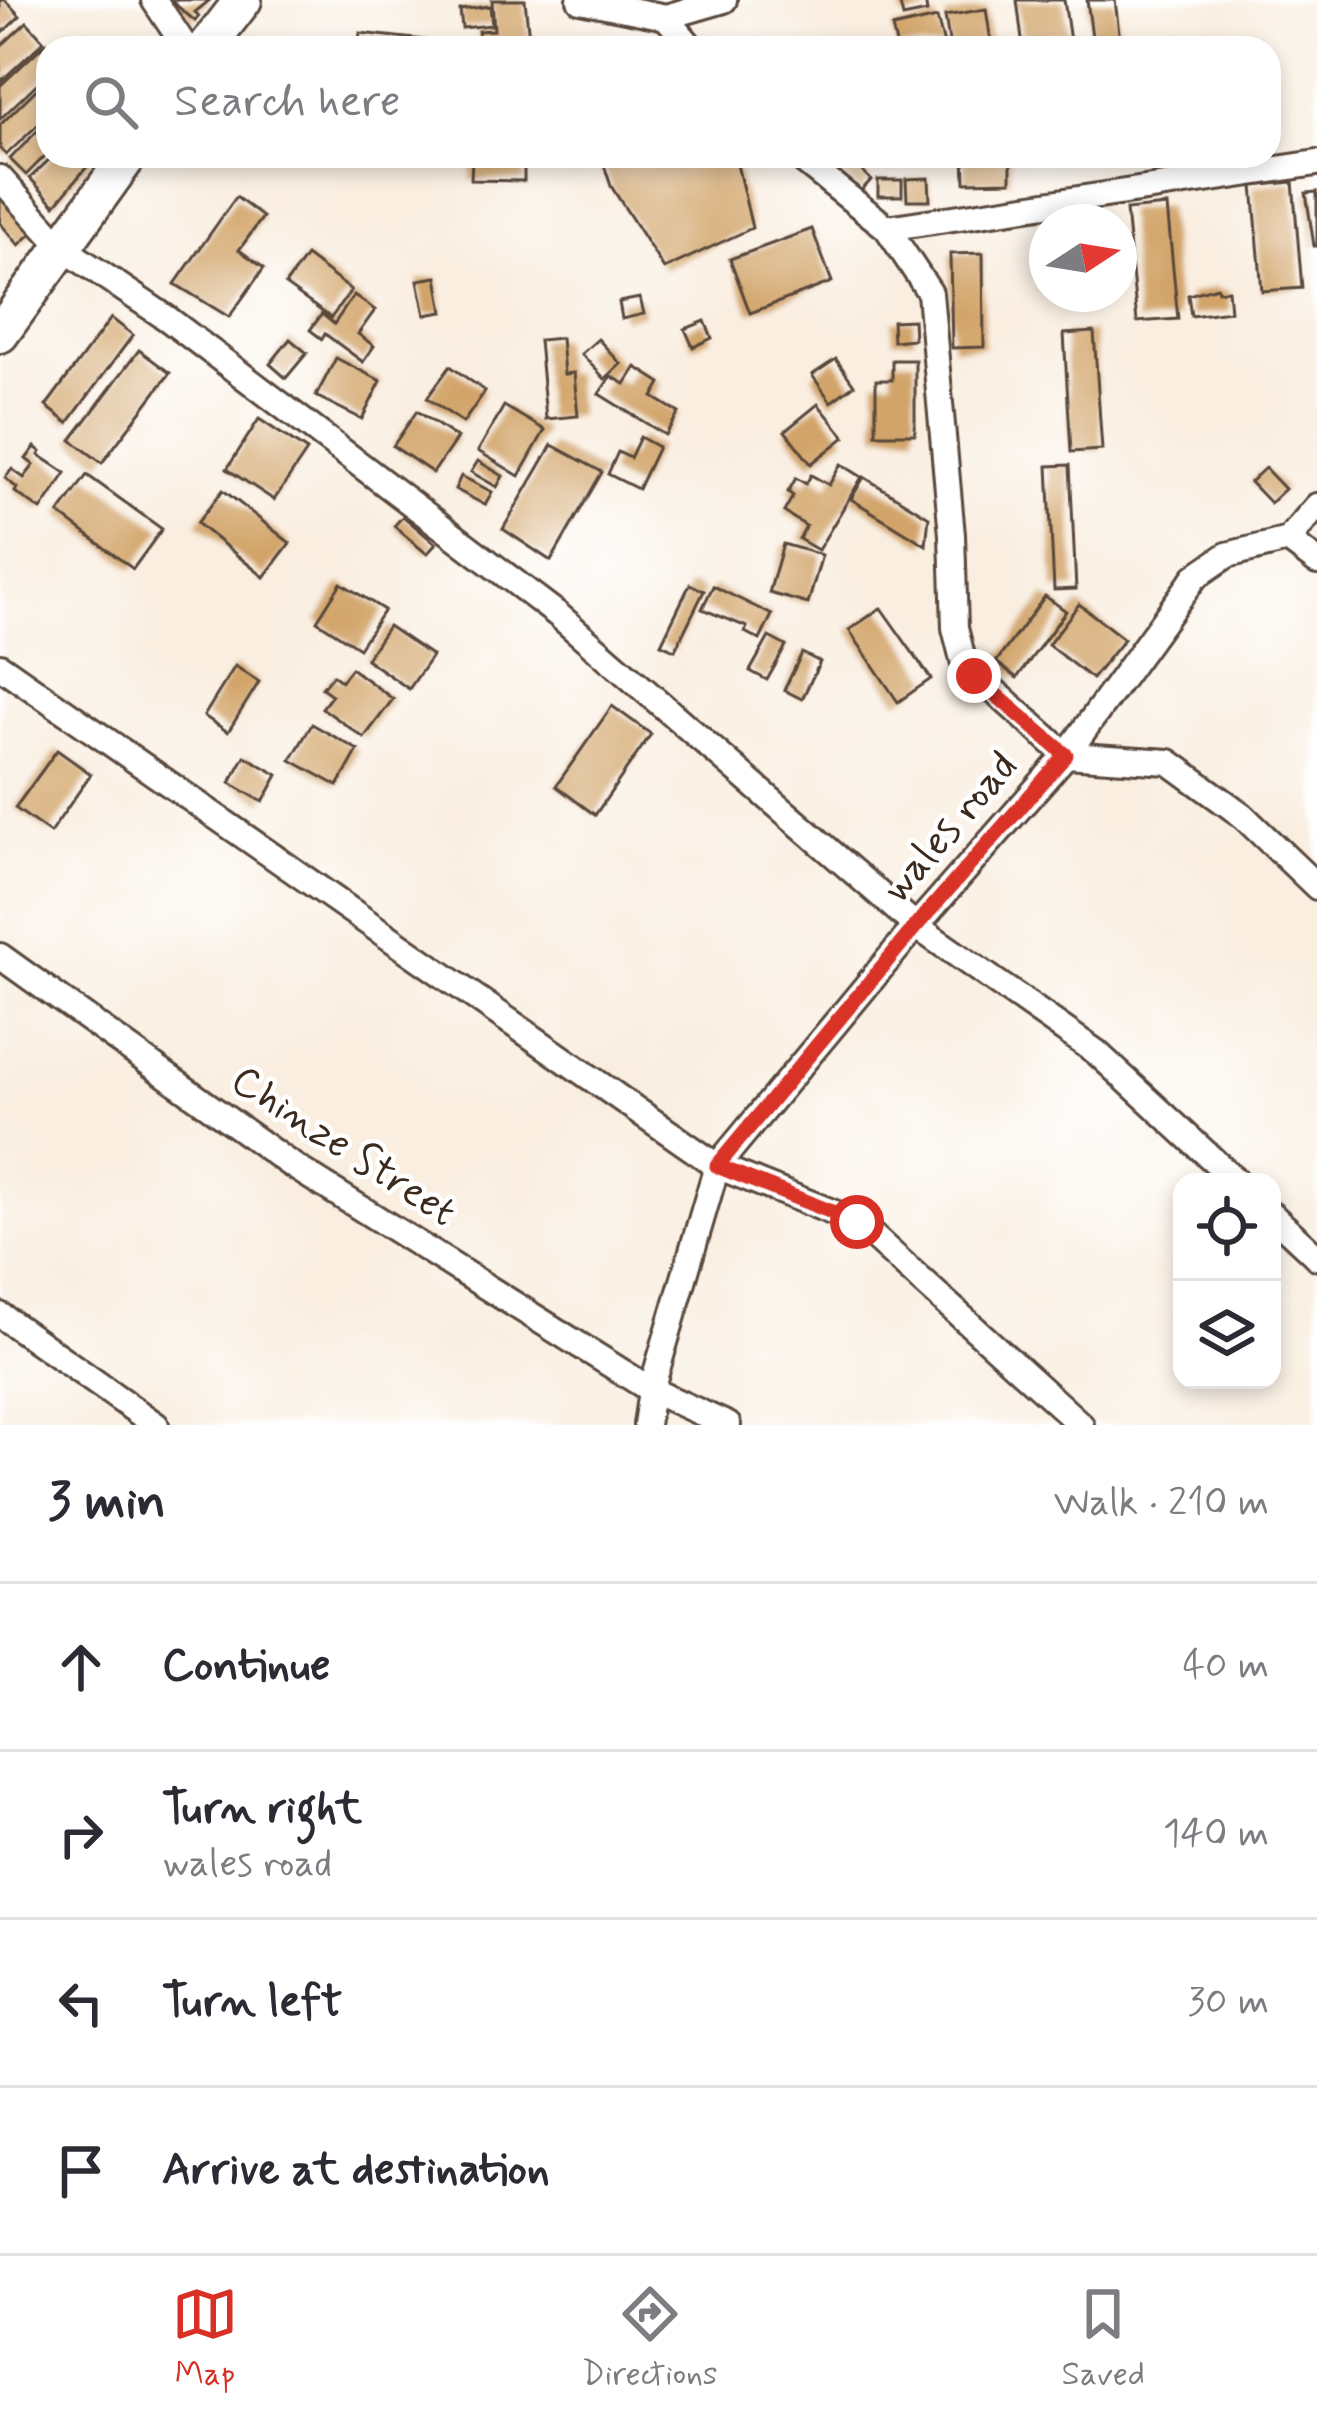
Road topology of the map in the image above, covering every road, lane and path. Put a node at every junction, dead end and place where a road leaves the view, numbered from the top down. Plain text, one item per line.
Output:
1 (154, 0) edge
2 (243, 0) edge
3 (580, 0) edge
4 (724, 0) edge
5 (666, 17) junction
6 (177, 36) edge
7 (215, 36) edge
8 (682, 36) edge
9 (1317, 163) edge
10 (120, 168) edge
11 (811, 168) edge
12 (0, 178) edge
13 (887, 228) junction
14 (63, 248) junction
15 (0, 334) edge
16 (1317, 506) edge
17 (1288, 540) junction
18 (1317, 562) edge
19 (0, 667) edge
20 (1066, 755) junction
21 (1317, 886) edge
22 (916, 926) junction
23 (0, 956) edge
24 (717, 1166) junction
25 (1227, 1173) edge
26 (1281, 1223) edge
27 (1317, 1257) edge
28 (0, 1316) edge
29 (651, 1390) junction
30 (156, 1425) edge
31 (646, 1425) edge
32 (728, 1425) edge
33 (1082, 1425) edge

1 - 6 street
2 - 7 main road
3 - 5 street
4 - 5 street
5 - 8 street
9 - 13 street
10 - 14 main road
11 - 13 street
12 - 14 street
13 - 20 street
14 - 15 main road
14 - 22 street
16 - 17 street
17 - 18 street
17 - 20 street, wales road
19 - 24 street
20 - 21 street
20 - 22 street, wales road
22 - 24 street, wales road
22 - 25 street
23 - 29 street, Chinze Street
24 - 29 street, wales road
24 - 33 street
26 - 27 street
28 - 30 street
29 - 31 street, wales road
29 - 32 street, Chinze Street

